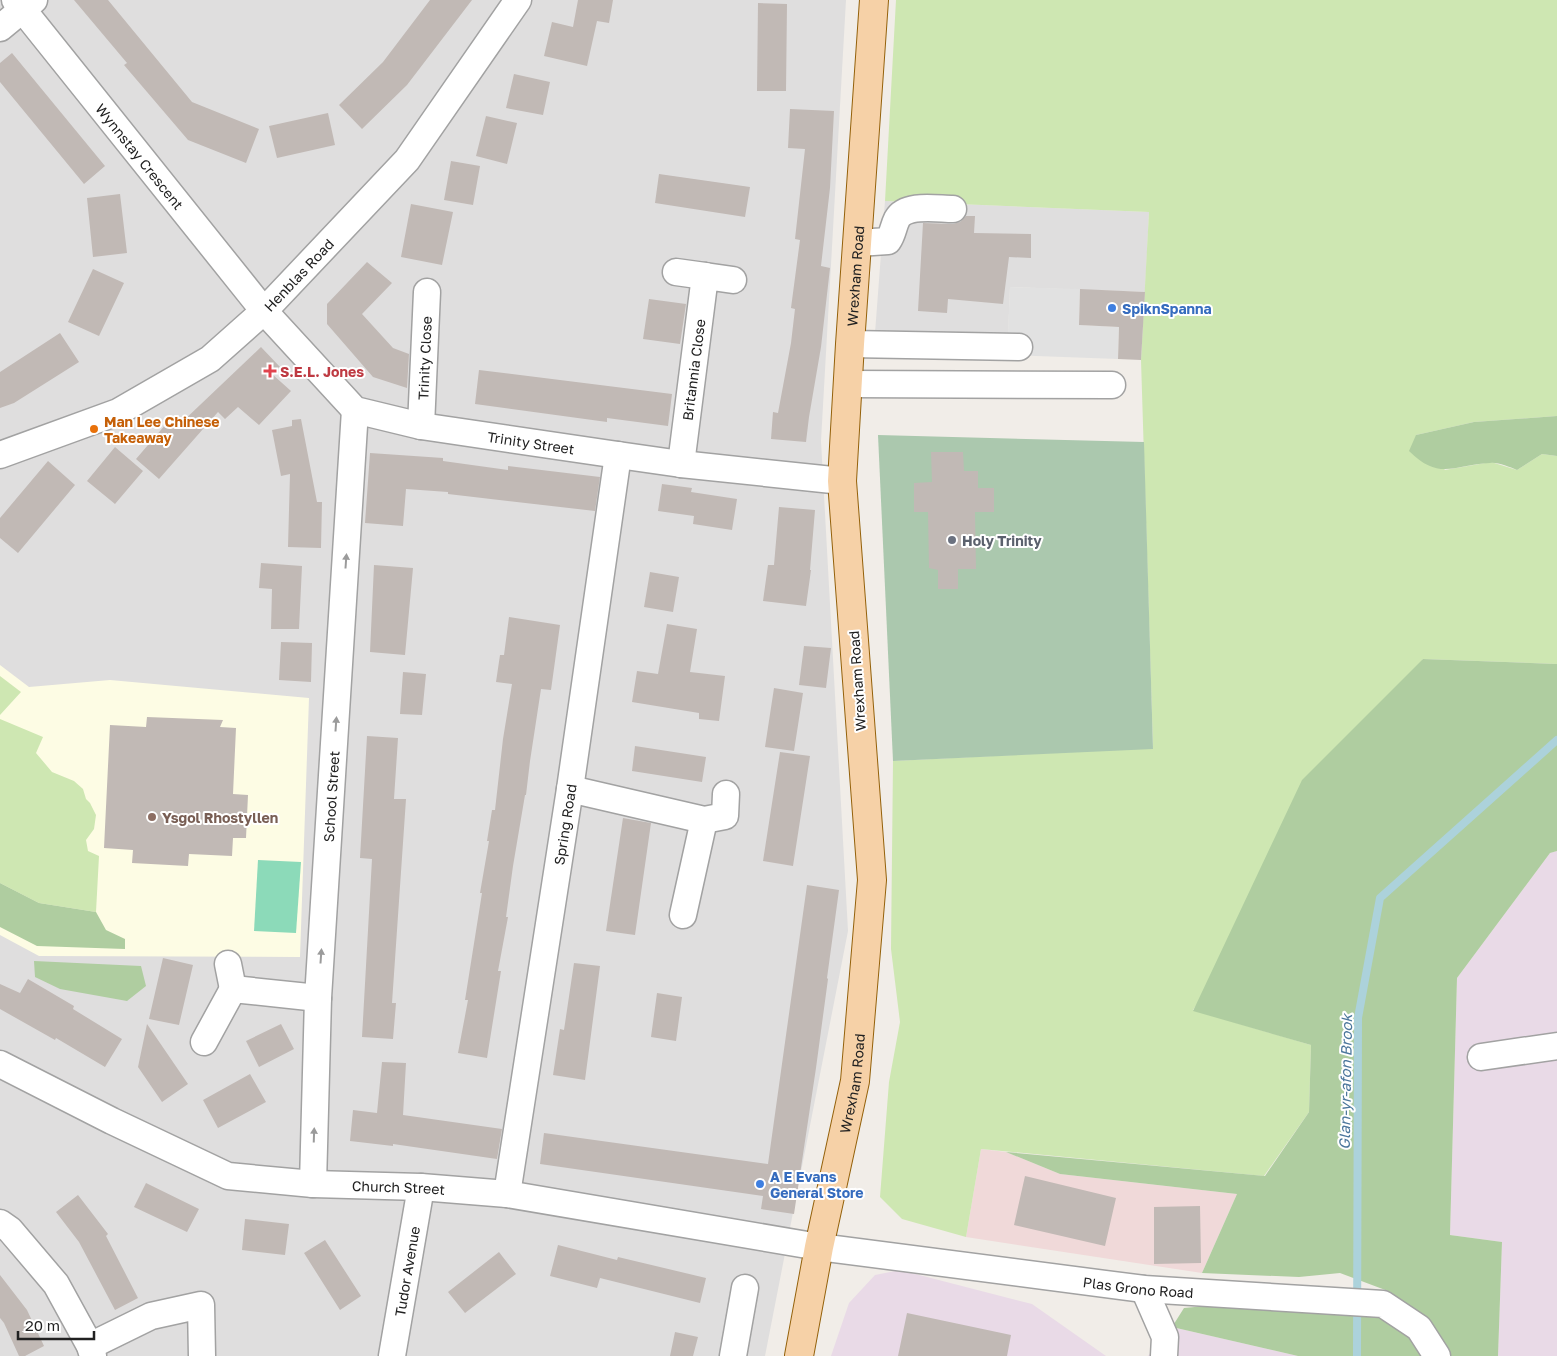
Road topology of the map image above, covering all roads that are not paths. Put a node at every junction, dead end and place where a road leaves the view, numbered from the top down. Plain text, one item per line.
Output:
1 (518, 0) edge
2 (874, 0) edge
3 (24, 3) edge
4 (0, 28) edge
5 (953, 209) dead end
6 (858, 243) junction
7 (676, 272) dead end
8 (705, 276) junction
9 (733, 280) dead end
10 (427, 292) dead end
11 (264, 311) junction
12 (850, 344) junction
13 (1019, 347) dead end
14 (848, 384) junction
15 (1112, 385) dead end
16 (356, 410) junction
17 (421, 426) junction
18 (0, 455) edge
19 (618, 455) junction
20 (681, 464) junction
21 (842, 481) junction
22 (570, 789) junction
23 (726, 794) dead end
24 (704, 820) junction
25 (683, 915) dead end
26 (228, 964) dead end
27 (233, 989) junction
28 (318, 998) junction
29 (204, 1042) dead end
30 (1557, 1046) edge
31 (1481, 1057) dead end
32 (0, 1064) edge
33 (313, 1184) junction
34 (421, 1187) junction
35 (507, 1194) junction
36 (0, 1223) edge
37 (819, 1247) junction
38 (745, 1288) dead end
39 (1144, 1289) junction
40 (91, 1351) edge
41 (202, 1356) edge
42 (392, 1356) edge
43 (733, 1356) edge
44 (799, 1356) edge
45 (1164, 1356) edge
46 (1437, 1356) edge

1 - 11 street, Henblas Road
2 - 6 main road, Wrexham Road
3 - 4 street
3 - 11 street, Wynnstay Crescent
5 - 6 street
6 - 12 main road, Wrexham Road
7 - 8 street
8 - 9 street
8 - 20 street, Britannia Close
10 - 17 street, Trinity Close
11 - 16 street
11 - 18 street, Henblas Road
12 - 13 street
12 - 14 main road, Wrexham Road
14 - 15 street
14 - 21 main road, Wrexham Road
16 - 17 street, Trinity Street
28 -> 16 street, School Street
17 - 19 street, Trinity Street
19 - 20 street, Trinity Street
19 - 22 street, Spring Road
20 - 21 street, Trinity Street
21 - 37 main road, Wrexham Road
22 - 24 street
22 - 35 street, Spring Road
23 - 24 street
24 - 25 street
26 - 27 street
27 - 28 street
27 - 29 street
33 -> 28 street, School Street
30 - 31 street
32 - 33 street, Church Street
33 - 34 street, Church Street
34 - 35 street, Church Street
34 - 42 street, Tudor Avenue
35 - 37 street, Church Street
36 - 40 street
37 - 39 street, Plas Grono Road
37 - 44 main road, Wrexham Road
38 - 43 street
39 - 45 street
39 - 46 street, Plas Grono Road
40 - 41 street

